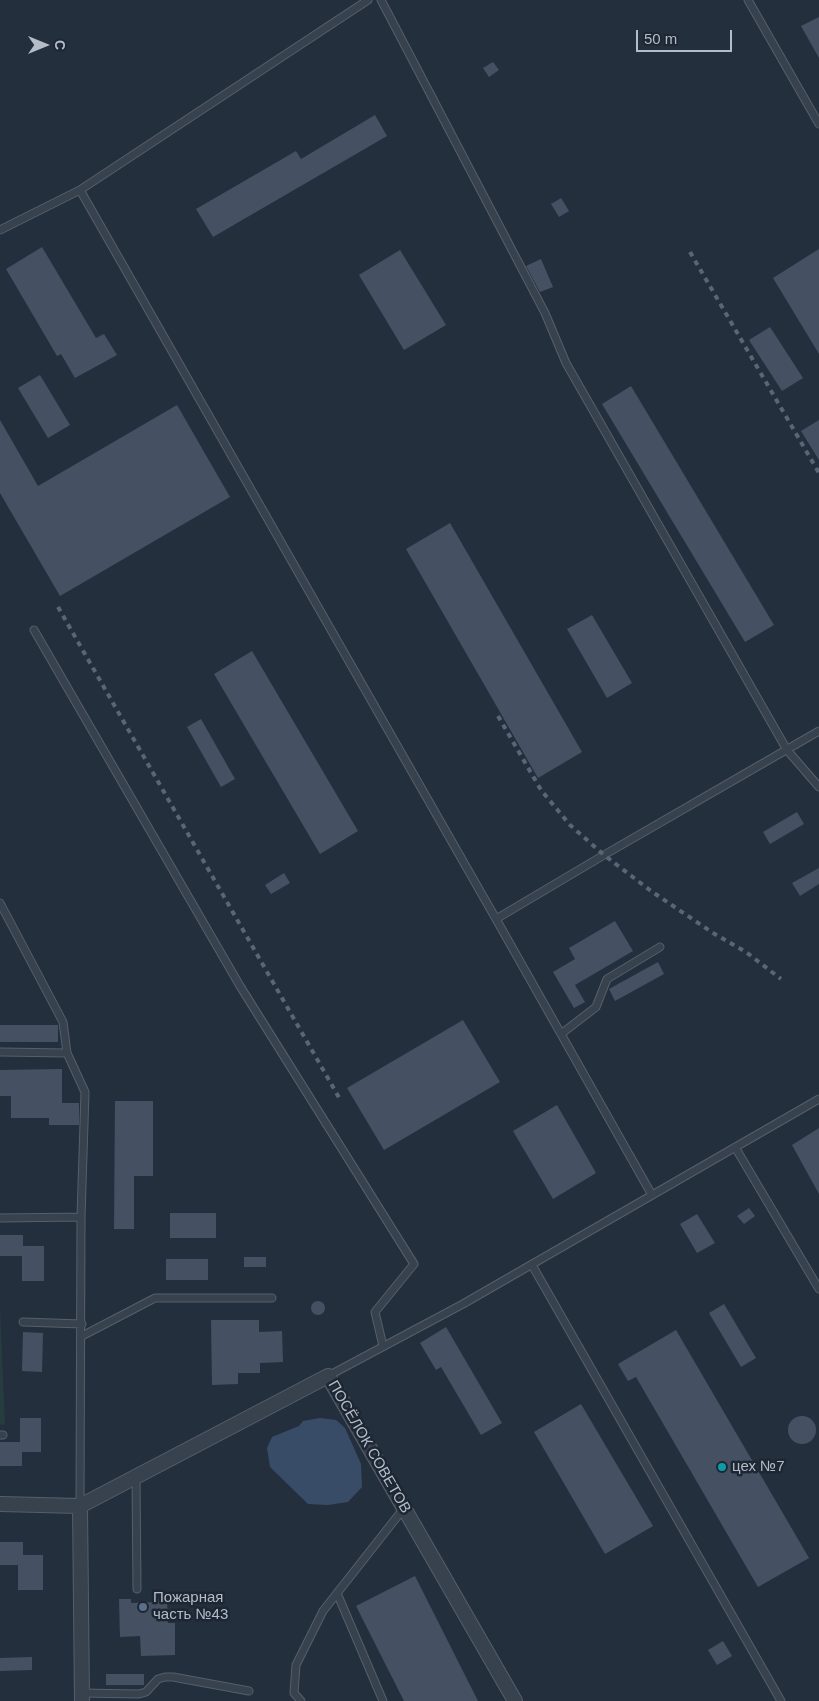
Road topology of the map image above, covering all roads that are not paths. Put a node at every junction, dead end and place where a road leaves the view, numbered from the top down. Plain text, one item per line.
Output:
1 (368, 0) edge
2 (381, 0) edge
3 (748, 0) edge
4 (819, 124) edge
5 (80, 190) junction
6 (0, 230) edge
7 (34, 630) dead end
8 (819, 732) edge
9 (787, 750) junction
10 (819, 787) edge
11 (0, 903) edge
12 (496, 919) junction
13 (660, 947) dead end
14 (561, 1034) junction
15 (0, 1052) edge
16 (67, 1053) junction
17 (819, 1099) edge
18 (735, 1147) junction
19 (652, 1195) junction
20 (81, 1217) junction
21 (0, 1218) edge
22 (532, 1265) junction
23 (819, 1290) edge
24 (272, 1298) dead end
25 (23, 1322) dead end
26 (82, 1324) junction
27 (82, 1336) junction
28 (384, 1346) junction
29 (328, 1376) junction
30 (136, 1477) junction
31 (0, 1504) edge
32 (80, 1506) junction
33 (404, 1508) junction
34 (137, 1589) dead end
35 (337, 1593) junction
36 (249, 1691) dead end
37 (82, 1697) edge
38 (302, 1701) edge
39 (383, 1701) edge
40 (515, 1701) edge
41 (781, 1701) edge

1 - 5 lane
2 - 9 lane
3 - 4 lane
5 - 6 lane
5 - 12 lane
7 - 28 lane
8 - 9 lane
9 - 10 lane
9 - 12 lane
11 - 16 lane
12 - 14 lane
13 - 14 lane
14 - 19 lane
15 - 16 lane
16 - 20 lane
17 - 18 lane
18 - 19 lane
18 - 23 lane
19 - 22 lane
20 - 21 lane
20 - 26 lane
22 - 28 lane
22 - 41 lane
24 - 27 lane
25 - 26 lane
26 - 27 lane
27 - 32 lane
28 - 29 lane
29 - 30 street, ПОСЁЛОК СОВЕТОВ
29 - 33 street, ПОСЁЛОК СОВЕТОВ
30 - 32 street, ПОСЁЛОК СОВЕТОВ
30 - 34 lane
31 - 32 street, ПОСЁЛОК СОВЕТОВ
32 - 37 street
33 - 35 lane
33 - 40 street, ПОСЁЛОК СОВЕТОВ
35 - 38 lane
35 - 39 lane
36 - 37 lane

